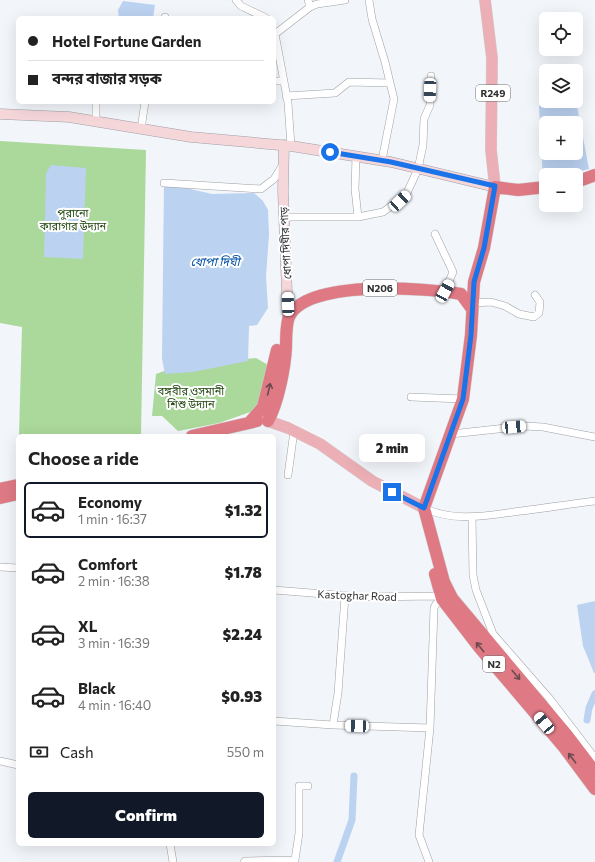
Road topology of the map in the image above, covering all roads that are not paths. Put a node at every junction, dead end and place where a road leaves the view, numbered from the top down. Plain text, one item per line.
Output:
1 (236, 0) edge
2 (345, 0) edge
3 (369, 0) edge
4 (486, 0) edge
5 (309, 4) edge
6 (262, 16) edge
7 (276, 31) edge
8 (276, 46) edge
9 (431, 76) dead end
10 (284, 81) junction
11 (276, 82) edge
12 (390, 83) junction
13 (286, 96) junction
14 (96, 104) edge
15 (145, 104) edge
16 (0, 114) edge
17 (96, 121) junction
18 (141, 129) junction
19 (287, 145) junction
20 (356, 156) junction
21 (382, 160) junction
22 (282, 166) junction
23 (418, 169) junction
24 (595, 175) edge
25 (583, 179) edge
26 (164, 183) dead end
27 (495, 186) junction
28 (539, 188) edge
29 (285, 217) junction
30 (358, 217) junction
31 (435, 234) dead end
32 (474, 282) junction
33 (445, 291) junction
34 (461, 294) junction
35 (535, 295) dead end
36 (472, 306) junction
37 (288, 318) junction
38 (411, 397) dead end
39 (463, 399) junction
40 (270, 412) junction
41 (282, 426) junction
42 (294, 431) junction
43 (200, 434) edge
44 (234, 434) edge
45 (451, 434) junction
46 (595, 437) edge
47 (288, 475) dead end
48 (16, 486) edge
49 (0, 490) edge
50 (16, 494) edge
51 (0, 498) edge
52 (595, 502) edge
53 (424, 508) junction
54 (472, 517) junction
55 (428, 523) junction
56 (0, 568) edge
57 (16, 568) edge
58 (276, 590) edge
59 (345, 596) junction
60 (441, 597) junction
61 (276, 721) edge
62 (333, 725) junction
63 (430, 728) junction
64 (595, 758) edge
65 (0, 761) edge
66 (16, 765) edge
67 (595, 772) edge
68 (308, 786) dead end
69 (595, 789) edge
70 (170, 846) edge
71 (173, 862) edge
72 (244, 862) edge
73 (429, 862) edge

1 - 6 street
2 - 5 street
3 - 12 street
4 - 27 main road, R249
5 - 7 street
8 - 10 street
9 - 23 street
10 - 11 street
10 - 13 street
12 - 13 street
12 - 21 street
13 - 19 street
14 - 17 street
15 - 18 street
16 - 17 main road
17 - 18 main road
18 - 19 main road
19 - 20 main road
19 - 22 main road, ধোপা দিঘীর পাড়
20 - 21 main road
20 - 30 street
21 - 23 main road
22 - 26 street
22 - 29 main road, ধোপা দিঘীর পাড়
23 - 27 main road
23 - 30 street
24 - 25 highway
27 - 28 highway
27 - 32 highway
29 - 30 street
29 - 37 main road, ধোপা দিঘীর পাড়
31 - 33 street
32 - 34 highway
32 - 36 highway
33 - 34 highway, N206
33 - 37 highway, N206
34 - 36 highway
35 - 36 street
36 - 39 highway
37 - 40 highway, ধোপা দিঘীর পাড়
38 - 39 street
39 - 45 highway
40 - 41 main road
40 - 41 main road
40 - 43 highway
40 - 44 highway
41 - 42 main road
42 - 47 street
42 - 53 main road
45 - 46 street
45 - 53 highway
48 - 49 highway
50 - 51 highway
52 - 54 street
53 - 54 street
53 - 55 highway, N2
54 - 64 street
55 - 60 highway, N2
55 -> 67 highway, N2
56 - 57 street
58 - 59 street, Kastoghar Road
59 - 60 street, Kastoghar Road
59 - 62 street
60 - 63 street
69 -> 60 highway, N2
61 - 62 street
62 - 63 street
63 - 73 street
65 - 66 street
68 - 72 street
70 - 71 street

